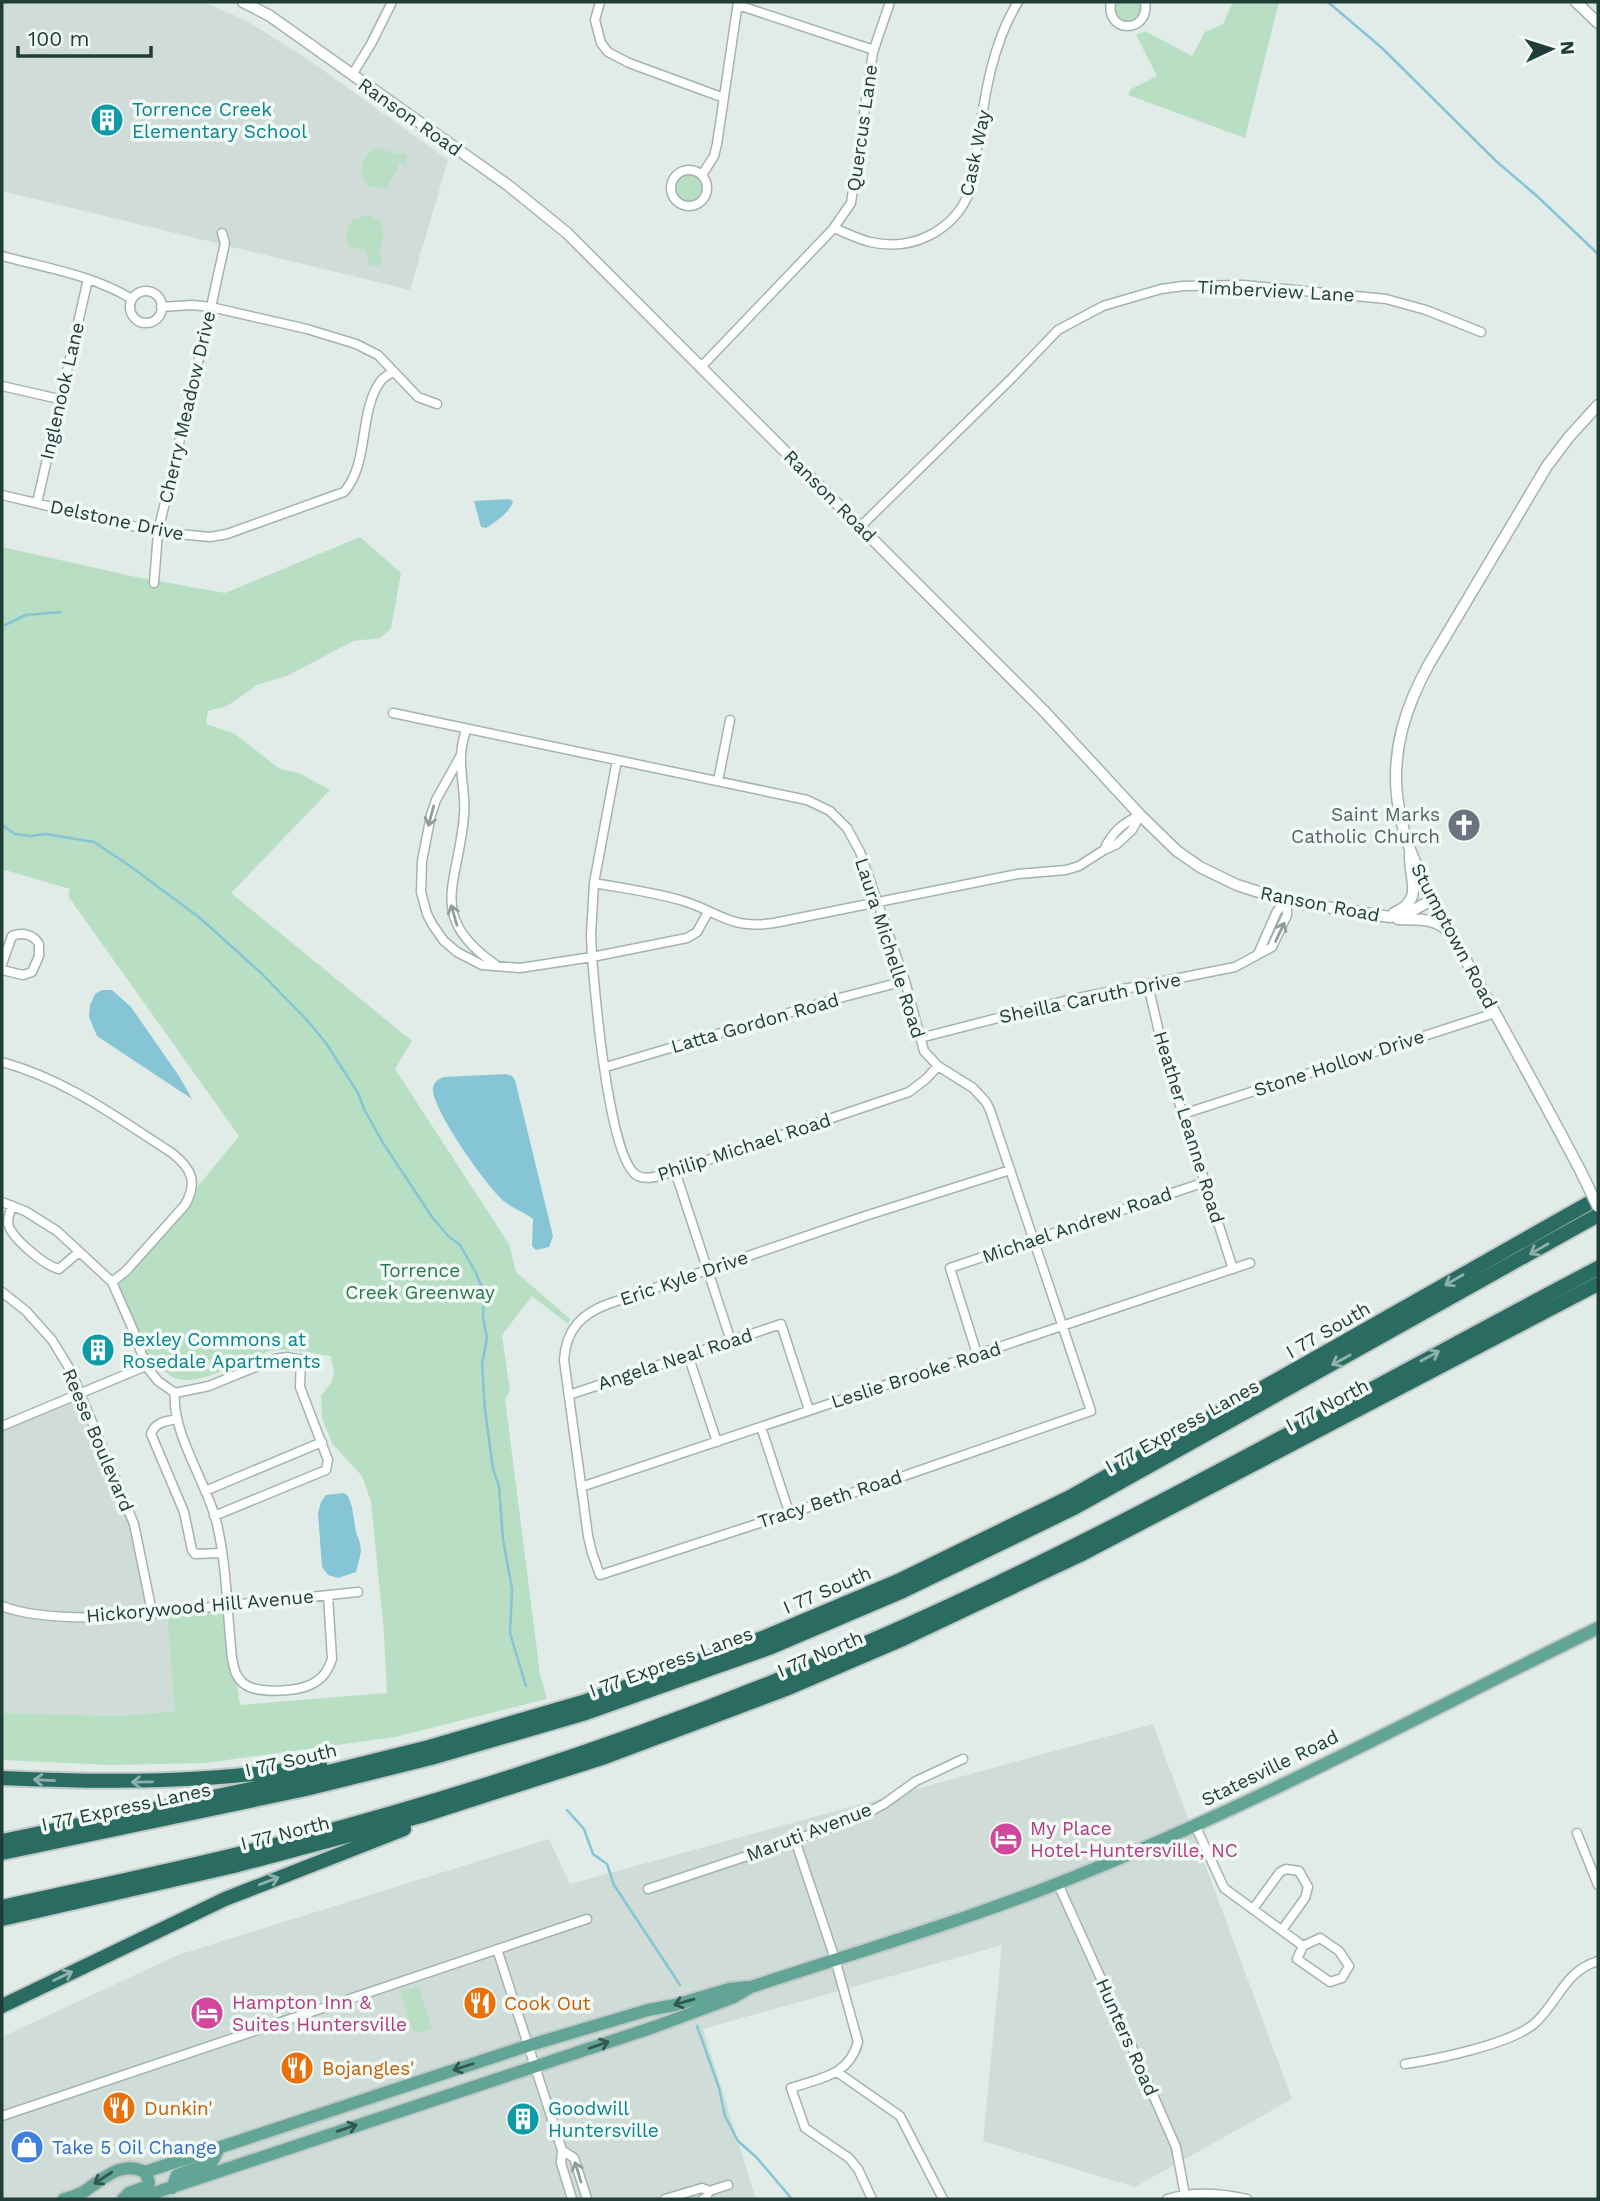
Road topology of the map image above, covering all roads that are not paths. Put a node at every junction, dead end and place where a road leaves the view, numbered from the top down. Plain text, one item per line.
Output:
1 (243, 2) edge
2 (392, 2) edge
3 (600, 2) edge
4 (890, 2) edge
5 (1018, 2) edge
6 (1111, 2) edge
7 (1145, 2) edge
8 (1577, 2) edge
9 (738, 3) edge
10 (1598, 23) edge
11 (874, 50) junction
12 (352, 75) junction
13 (724, 98) junction
14 (702, 175) junction
15 (834, 228) junction
16 (222, 233) dead end
17 (2, 257) edge
18 (88, 279) junction
19 (132, 299) junction
20 (162, 307) junction
21 (211, 307) junction
22 (1481, 332) dead end
23 (701, 367) junction
24 (393, 372) junction
25 (2, 386) edge
26 (59, 399) junction
27 (437, 404) dead end
28 (1598, 405) edge
29 (2, 495) edge
30 (37, 503) junction
31 (861, 526) junction
32 (158, 533) junction
33 (154, 583) dead end
34 (393, 713) dead end
35 (730, 720) dead end
36 (466, 729) junction
37 (461, 755) junction
38 (617, 760) junction
39 (718, 781) junction
40 (1140, 815) junction
41 (1410, 849) junction
42 (594, 883) junction
43 (1433, 899) junction
44 (1287, 901) junction
45 (877, 903) junction
46 (708, 912) junction
47 (1384, 917) junction
48 (1455, 940) junction
49 (592, 957) junction
50 (2, 964) edge
51 (496, 965) junction
52 (2, 970) edge
53 (905, 981) junction
54 (1148, 985) junction
55 (1495, 1013) junction
56 (920, 1038) junction
57 (2, 1062) edge
58 (938, 1066) junction
59 (606, 1067) junction
60 (1183, 1114) junction
61 (1010, 1170) junction
62 (675, 1171) junction
63 (1205, 1182) junction
64 (1598, 1198) edge
65 (2, 1202) edge
66 (13, 1206) junction
67 (1598, 1207) edge
68 (1598, 1215) edge
69 (1034, 1239) junction
70 (79, 1251) junction
71 (1250, 1263) dead end
72 (1598, 1268) edge
73 (1233, 1269) junction
74 (709, 1270) junction
75 (112, 1282) junction
76 (1598, 1284) edge
77 (2, 1292) edge
78 (1063, 1326) junction
79 (731, 1340) junction
80 (688, 1354) junction
81 (977, 1354) junction
82 (301, 1359) junction
83 (315, 1363) dead end
84 (146, 1366) junction
85 (80, 1393) junction
86 (175, 1393) junction
87 (569, 1395) junction
88 (809, 1410) junction
89 (1091, 1411) joint
90 (177, 1419) junction
91 (2, 1426) edge
92 (761, 1427) junction
93 (322, 1442) junction
94 (717, 1442) junction
95 (581, 1487) junction
96 (205, 1491) junction
97 (789, 1512) junction
98 (214, 1516) junction
99 (590, 1544) joint
100 (222, 1553) junction
101 (358, 1592) dead end
102 (328, 1595) junction
103 (226, 1605) junction
104 (2, 1606) edge
105 (152, 1612) junction
106 (1598, 1628) edge
107 (429, 1747) junction
108 (963, 1759) dead end
109 (2, 1778) edge
110 (482, 1797) junction
111 (1195, 1825) junction
112 (1577, 1833) dead end
113 (795, 1840) junction
114 (2, 1841) edge
115 (2, 1853) edge
116 (1058, 1884) junction
117 (1598, 1885) edge
118 (648, 1889) dead end
119 (2, 1907) edge
120 (1253, 1909) junction
121 (2, 1919) edge
122 (587, 1919) dead end
123 (1282, 1930) junction
124 (1303, 1946) junction
125 (497, 1949) junction
126 (835, 1959) junction
127 (1598, 1961) edge
128 (751, 1987) junction
129 (2, 2006) edge
130 (527, 2046) junction
131 (1405, 2064) dead end
132 (534, 2067) junction
133 (836, 2072) junction
134 (2, 2116) edge
135 (219, 2148) junction
136 (562, 2150) junction
137 (145, 2172) junction
138 (728, 2185) dead end
139 (172, 2188) junction
140 (709, 2190) junction
141 (1185, 2194) junction
142 (64, 2199) edge
143 (123, 2199) edge
144 (135, 2199) edge
145 (572, 2199) edge
146 (587, 2199) edge
147 (665, 2199) edge
148 (703, 2199) edge
149 (872, 2199) edge
150 (943, 2199) edge
151 (1167, 2199) edge
152 (1247, 2199) edge

1 - 12 street, Ranson Road
2 - 12 street
3 - 13 street
4 - 11 street, Quercus Lane
5 - 15 street, Cask Way
6 - 7 street
8 - 10 street
9 - 11 street
9 - 13 street
11 - 15 street, Quercus Lane
12 - 23 street, Ranson Road
13 - 14 street
14 - 14 street
15 - 23 street, Quercus Lane
16 - 21 street, Cherry Meadow Drive
17 - 18 street
18 - 19 street
18 - 26 street, Inglenook Lane
19 - 20 street
19 - 20 street
20 - 21 street
21 - 24 street
21 - 32 street, Cherry Meadow Drive
22 - 31 street, Timberview Lane
23 - 31 street, Ranson Road
24 - 27 street
24 - 32 street, Delstone Drive
25 - 26 street
26 - 30 street, Inglenook Lane
28 - 41 street, Stumptown Road
29 - 30 street, Delstone Drive
30 - 32 street, Delstone Drive
31 - 40 street, Ranson Road
32 - 33 street, Cherry Meadow Drive
34 - 36 street, Laura Michelle Road
35 - 39 street
36 - 37 street
36 - 38 street, Laura Michelle Road
51 -> 37 street
37 -> 51 street
38 - 39 street, Laura Michelle Road
38 - 42 street, Philip Michael Road
39 - 45 street, Laura Michelle Road
40 - 44 street, Ranson Road
40 - 45 street
41 - 43 street, Stumptown Road
41 - 47 street
42 - 46 street
42 - 49 street, Philip Michael Road
43 - 47 street, Ranson Road
43 - 48 street, Stumptown Road
44 - 47 street, Ranson Road
44 - 54 street, Sheilla Caruth Drive
45 - 46 street
45 - 53 street, Laura Michelle Road
46 - 49 street
47 - 48 street
48 - 55 street, Stumptown Road
49 - 51 street
49 - 59 street, Philip Michael Road
50 - 52 street
53 - 56 street, Laura Michelle Road
53 - 59 street, Latta Gordon Road
54 - 56 street, Sheilla Caruth Drive
54 - 60 street, Heather Leanne Road
55 - 60 street, Stone Hollow Drive
55 - 67 street, Stumptown Road, bridge
56 - 58 street, Laura Michelle Road
57 - 75 street
58 - 61 street, Laura Michelle Road
58 - 62 street, Philip Michael Road
59 - 62 street, Philip Michael Road
60 - 63 street, Heather Leanne Road
61 - 69 street, Laura Michelle Road
61 - 74 street, Eric Kyle Drive
62 - 74 street
63 - 69 street, Michael Andrew Road
63 - 73 street, Heather Leanne Road
64 -> 107 highway, I 77 South
65 - 66 street
66 - 70 street
66 - 70 street
68 -> 115 highway, I 77 Express Lanes
69 - 78 street, Laura Michelle Road
69 - 81 street, Michael Andrew Road
70 - 75 street
71 - 73 street, Leslie Brooke Road
119 -> 72 highway
73 - 78 street, Leslie Brooke Road
74 - 79 street
74 - 87 street, Eric Kyle Drive
75 - 84 street
76 - 110 highway, I 77 North
77 - 85 street, Reese Boulevard
78 - 81 street, Leslie Brooke Road
78 - 89 street, Laura Michelle Road
79 - 80 street, Angela Neal Road
79 - 88 street, Angela Neal Road
80 - 87 street, Angela Neal Road
80 - 94 street
81 - 88 street, Leslie Brooke Road
82 - 83 street
82 - 86 street
82 - 93 street
84 - 85 street
84 - 86 street
85 - 91 street
85 - 105 street, Reese Boulevard
86 - 90 street
87 - 95 street, Eric Kyle Drive
88 - 92 street, Leslie Brooke Road
89 - 97 street, Tracy Beth Road
90 - 96 street
90 - 100 street
92 - 94 street, Leslie Brooke Road
92 - 97 street
93 - 96 street
93 - 98 street
94 - 95 street, Leslie Brooke Road
95 - 99 street, Eric Kyle Drive
96 - 98 street
97 - 99 street, Tracy Beth Road
98 - 100 street
100 - 103 street
101 - 102 street, Hickorywood Hill Avenue
102 - 103 street, Hickorywood Hill Avenue
102 - 103 street
103 - 105 street, Hickorywood Hill Avenue
104 - 105 street, Hickorywood Hill Avenue
106 - 111 main road, Statesville Road
107 -> 109 highway
107 - 114 highway, I 77 South
108 - 113 street, Maruti Avenue
110 - 121 highway, I 77 North
129 -> 110 highway
111 - 116 main road, Statesville Road
111 - 120 street
112 - 117 street
113 - 118 street, Maruti Avenue
113 - 126 street
116 - 126 main road, Statesville Road
116 - 141 street, Hunters Road
120 - 123 street
120 - 123 street
122 - 125 street
123 - 124 street
124 - 124 street
125 - 130 street
125 - 134 street
126 - 128 main road, Statesville Road
126 - 133 street
127 - 131 street
128 -> 130 main road, Statesville Road
132 -> 128 main road, Statesville Road
130 - 132 street
130 -> 135 main road, Statesville Road
132 - 136 street
139 -> 132 main road, Statesville Road
133 - 149 street
133 - 150 street
135 - 137 main road, Statesville Road
135 - 139 main road
136 - 145 street
146 -> 136 street
137 -> 142 main road, Statesville Road
137 - 143 main road
138 - 140 street
139 - 144 main road, Statesville Road
140 - 147 street
140 - 148 street
141 - 151 street
141 - 152 street

